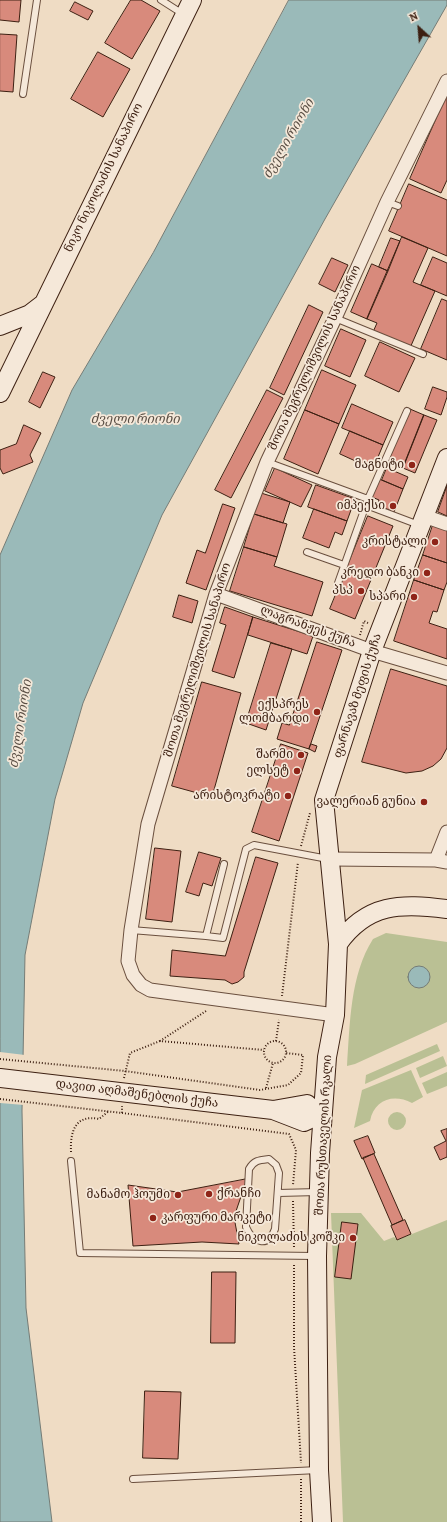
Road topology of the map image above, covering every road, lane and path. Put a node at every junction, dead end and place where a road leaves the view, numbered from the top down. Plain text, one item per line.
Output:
1 (37, 0) edge
2 (161, 0) edge
3 (188, 7) edge
4 (447, 82) edge
5 (23, 94) dead end
6 (43, 303) junction
7 (335, 318) junction
8 (0, 327) edge
9 (423, 354) dead end
10 (16, 357) junction
11 (0, 393) edge
12 (406, 411) dead end
13 (447, 458) edge
14 (267, 462) junction
15 (367, 502) junction
16 (422, 521) junction
17 (447, 524) edge
18 (307, 552) dead end
19 (344, 565) junction
20 (338, 582) dead end
21 (216, 594) junction
22 (372, 651) junction
23 (447, 673) edge
24 (311, 809) dead end
25 (447, 832) edge
26 (299, 854) junction
27 (330, 859) junction
28 (442, 861) edge
29 (224, 864) dead end
30 (447, 909) edge
31 (131, 930) junction
32 (206, 936) junction
33 (338, 944) junction
34 (222, 1000) junction
35 (281, 1008) junction
36 (335, 1015) junction
37 (160, 1041) junction
38 (276, 1041) junction
39 (264, 1050) junction
40 (286, 1053) junction
41 (0, 1059) edge
42 (273, 1063) junction
43 (327, 1069) junction
44 (125, 1071) junction
45 (0, 1078) edge
46 (266, 1088) junction
47 (0, 1099) edge
48 (101, 1109) dead end
49 (109, 1111) dead end
50 (122, 1112) dead end
51 (298, 1112) junction
52 (320, 1153) junction
53 (71, 1161) joint
54 (292, 1191) junction
55 (319, 1192) junction
56 (278, 1193) junction
57 (294, 1255) junction
58 (317, 1256) junction
59 (319, 1470) junction
60 (301, 1471) junction
61 (132, 1479) dead end
62 (301, 1522) edge
63 (322, 1522) edge

1 - 5 lane
2 - 3 lane
3 - 6 main road, ნიკო ნიკოლაძის სანაპირო
4 - 7 street, შოთა მეგრელიშვილის სანაპირო
6 - 8 main road
6 - 10 main road, ნიკო ნიკოლაძის სანაპირო
7 - 9 lane
7 - 14 street, შოთა მეგრელიშვილის სანაპირო
8 - 10 main road
10 - 11 main road, ნიკო ნიკოლაძის სანაპირო
12 - 15 lane
13 - 16 main road, ფარნავაზ მეფის ქუჩა
14 - 15 lane
14 - 21 street, შოთა მეგრელიშვილის სანაპირო
15 - 16 lane
15 - 19 lane
16 - 17 street
16 - 22 main road, ფარნავაზ მეფის ქუჩა
18 - 19 lane
19 - 20 lane
21 - 22 street, ლაგრანჟეს ქუჩა
21 - 31 street, შოთა მეგრელიშვილის სანაპირო
22 - 23 street, ლაგრანჟეს ქუჩა
22 - 27 main road, ფარნავაზ მეფის ქუჩა
24 - 26 path
25 - 28 street
26 - 27 lane
26 - 32 lane
26 - 35 path
27 - 28 street
27 - 33 main road, ფარნავაზ მეფის ქუჩა
29 - 32 lane
30 - 33 main road
31 - 32 lane
31 - 34 street, შოთა მეგრელიშვილის სანაპირო
33 - 36 main road, შოთა რუსთაველის რკალი
34 - 35 street, შოთა მეგრელიშვილის სანაპირო
34 - 37 path
35 - 36 street, შოთა მეგრელიშვილის სანაპირო
35 - 38 path
36 - 43 main road, შოთა რუსთაველის რკალი
37 - 39 path
37 - 44 path
38 - 39 path
38 - 40 path
39 - 42 path
40 - 42 path
40 - 46 path
41 - 44 path
42 - 46 path
43 - 51 main road, დავით აღმაშენებლის ქუჩა
43 - 52 main road, შოთა რუსთაველის რკალი
44 - 46 path
45 - 51 main road, დავით აღმაშენებლის ქუჩა
47 - 48 path
49 - 53 path
50 - 54 path
51 - 52 main road
52 - 55 main road, შოთა რუსთაველის რკალი
53 - 57 lane
54 - 55 lane
54 - 56 lane
54 - 57 path
55 - 58 main road, შოთა რუსთაველის რკალი
56 - 56 lane
57 - 58 lane
57 - 60 path
58 - 59 main road, შოთა რუსთაველის რკალი
59 - 60 lane
59 - 63 main road, შოთა რუსთაველის რკალი
60 - 61 lane
60 - 62 path

